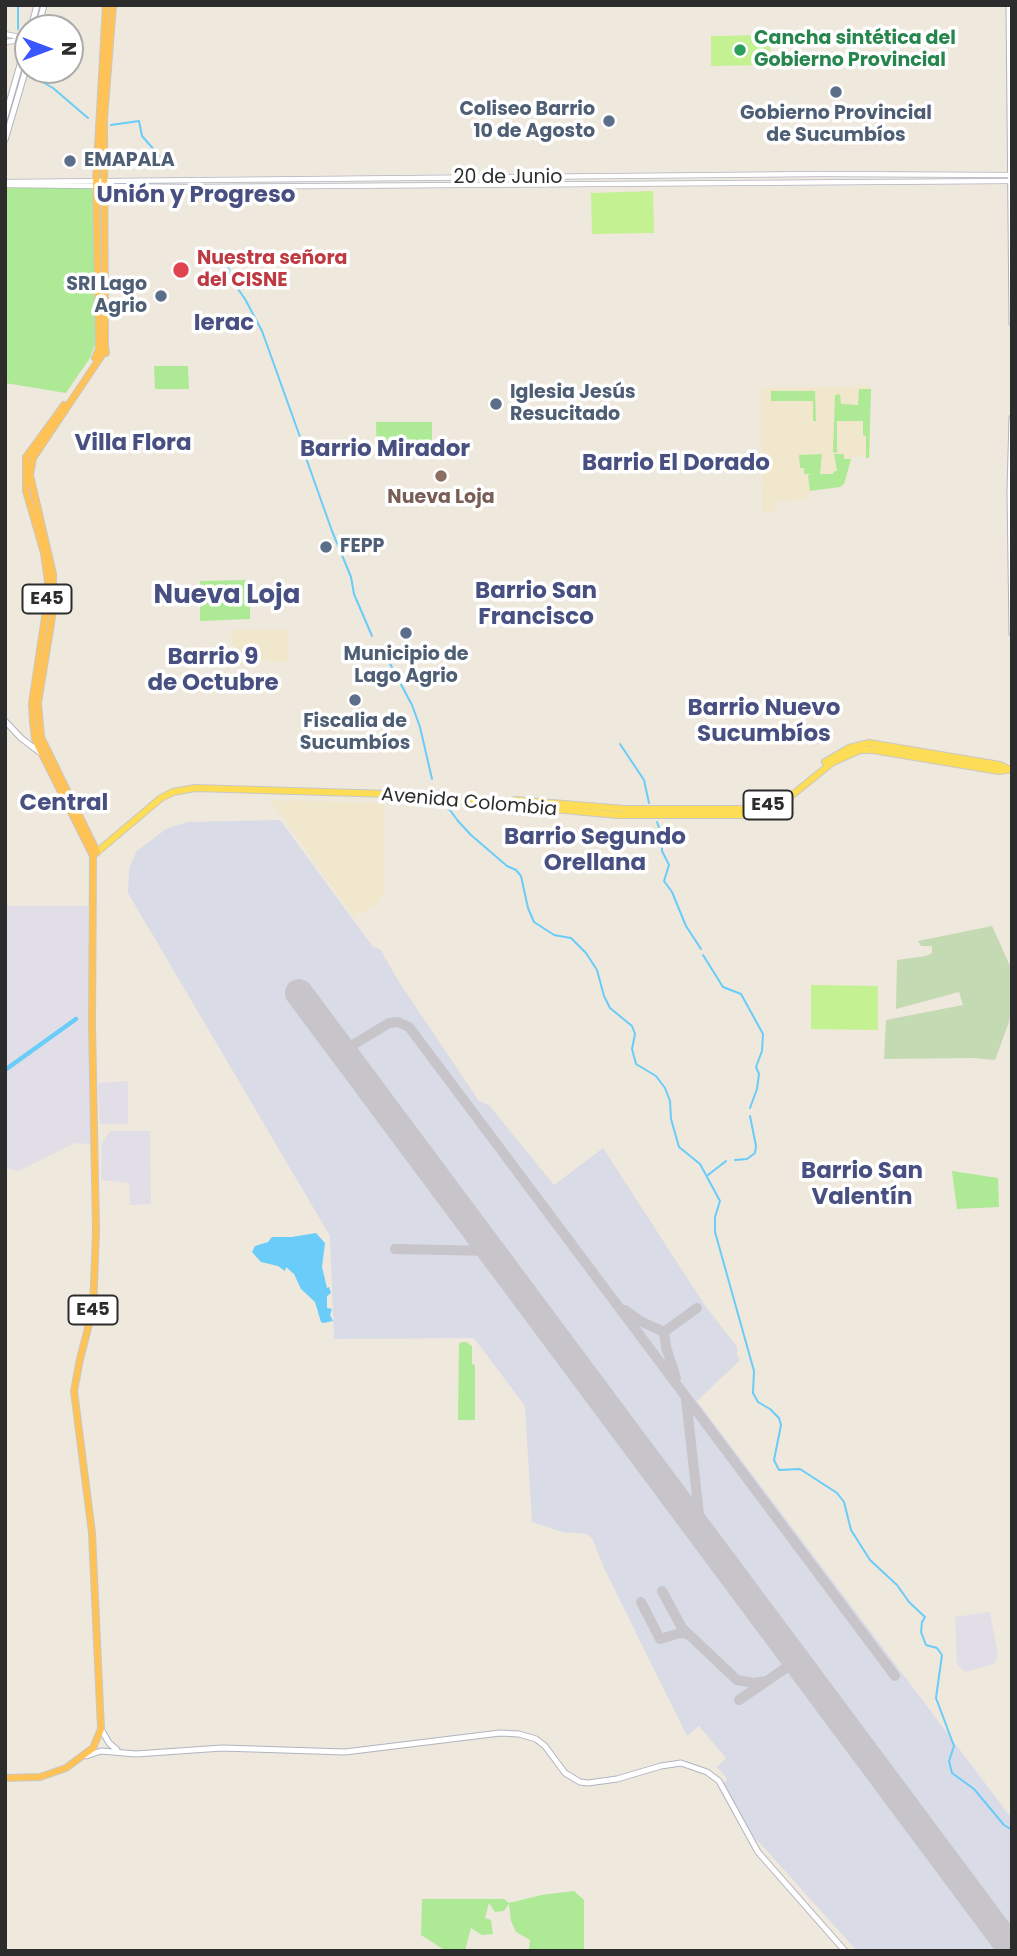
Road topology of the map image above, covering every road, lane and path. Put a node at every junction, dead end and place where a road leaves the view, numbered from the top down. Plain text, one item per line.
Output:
1 (106, 5) edge
2 (113, 5) edge
3 (1009, 5) edge
4 (15, 84) edge
5 (22, 84) edge
6 (5, 117) edge
7 (5, 140) edge
8 (1011, 175) edge
9 (1011, 181) edge
10 (5, 183) edge
11 (100, 184) junction
12 (1012, 323) edge
13 (101, 351) junction
14 (1012, 418) edge
15 (1012, 633) edge
16 (5, 721) edge
17 (42, 754) junction
18 (1010, 769) edge
19 (514, 800) dead end
20 (95, 854) junction
21 (101, 1729) junction
22 (120, 1752) junction
23 (86, 1756) junction
24 (5, 1778) edge
25 (845, 1951) edge

1 - 11 highway
2 - 11 highway
3 - 8 main road
4 - 6 main road
5 - 7 main road
8 - 9 main road
8 - 11 street, 20 de Junio
9 - 11 street, 20 de Junio
9 - 12 main road
10 - 11 street, 20 de Junio
11 - 13 highway
13 - 17 highway, E45
13 - 20 highway, E45
14 - 15 main road
16 - 17 main road
17 - 20 highway, E45
18 - 19 main road, Avenida Colombia / E45
18 - 20 main road, Avenida Colombia / E45
20 - 21 highway, E45
21 - 22 main road
21 - 23 highway
22 - 23 main road
22 - 25 main road
23 - 24 highway

